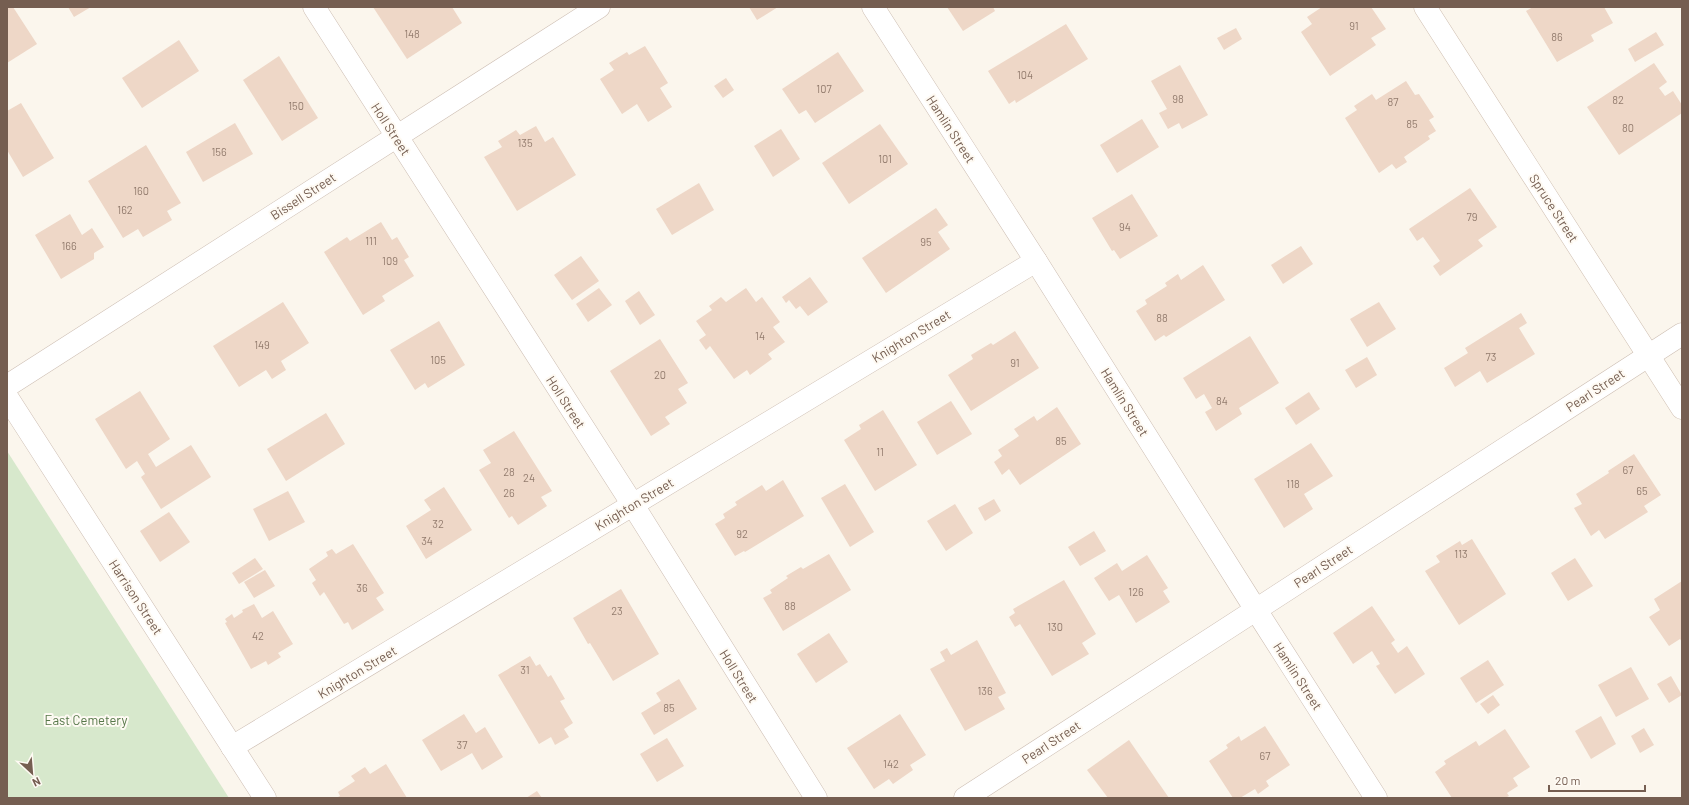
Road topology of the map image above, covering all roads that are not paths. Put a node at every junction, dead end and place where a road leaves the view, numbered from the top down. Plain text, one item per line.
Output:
1 (314, 7) edge
2 (599, 7) edge
3 (873, 7) edge
4 (1425, 7) edge
5 (396, 136) junction
6 (1036, 261) junction
7 (1682, 334) edge
8 (1648, 355) junction
9 (7, 386) edge
10 (7, 396) edge
11 (1682, 408) edge
12 (632, 505) junction
13 (1256, 610) junction
14 (232, 747) junction
15 (265, 798) edge
16 (816, 798) edge
17 (964, 798) edge
18 (1376, 798) edge

1 - 5 street, Holl Street
2 - 5 street, Bissell Street
3 - 6 street, Hamlin Street
4 - 8 street, Spruce Street
5 - 9 street, Bissell Street
5 - 12 street, Holl Street
6 - 12 street, Knighton Street
6 - 13 street, Hamlin Street
7 - 8 street, Pearl Street
8 - 11 street, Spruce Street
8 - 13 street, Pearl Street
10 - 14 street, Harrison Street
12 - 14 street, Knighton Street
12 - 16 street, Holl Street
13 - 17 street, Pearl Street
13 - 18 street, Hamlin Street
14 - 15 street, Harrison Street

